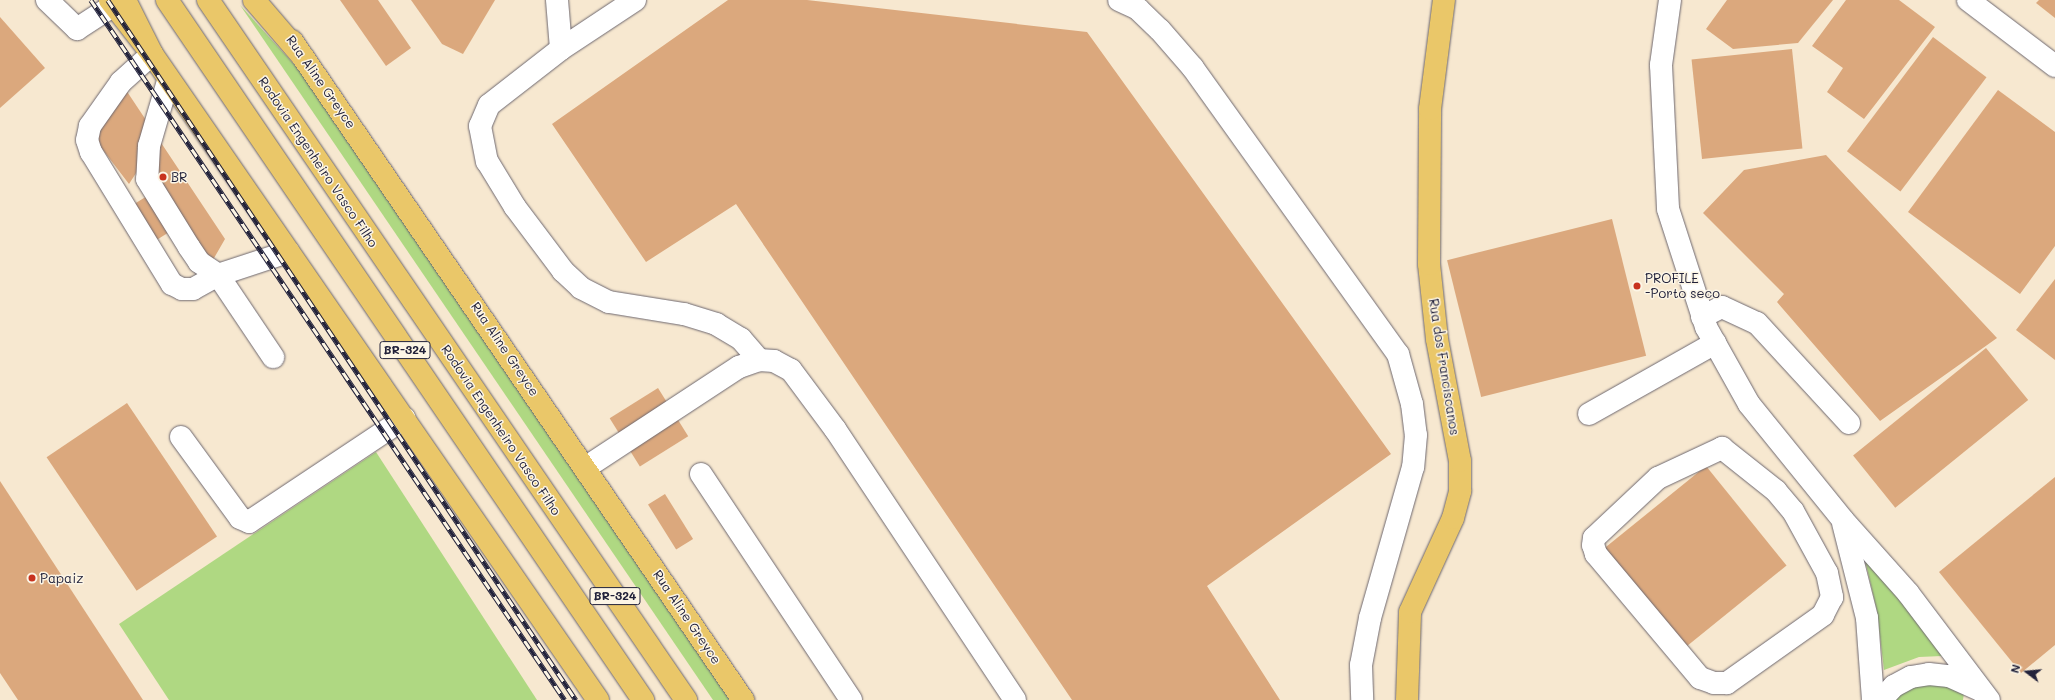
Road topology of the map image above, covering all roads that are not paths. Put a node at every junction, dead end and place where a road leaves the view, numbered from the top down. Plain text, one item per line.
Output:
1 (47, 0) edge
2 (167, 0) edge
3 (208, 0) edge
4 (254, 0) edge
5 (264, 0) edge
6 (557, 0) edge
7 (635, 0) edge
8 (1119, 0) edge
9 (1444, 0) edge
10 (1670, 0) edge
11 (1968, 0) edge
12 (116, 2) edge
13 (561, 49) junction
14 (152, 54) junction
15 (303, 56) junction
16 (2055, 66) edge
17 (168, 80) junction
18 (288, 252) junction
19 (218, 275) junction
20 (1702, 317) junction
21 (1715, 343) junction
22 (273, 357) dead end
23 (759, 360) junction
24 (1588, 414) dead end
25 (405, 418) junction
26 (1849, 423) dead end
27 (181, 436) dead end
28 (585, 468) junction
29 (701, 474) dead end
30 (1818, 489) junction
31 (1793, 511) junction
32 (1843, 520) junction
33 (1984, 697) edge
34 (598, 700) edge
35 (643, 700) edge
36 (686, 700) edge
37 (743, 700) edge
38 (851, 700) edge
39 (1015, 700) edge
40 (1362, 700) edge
41 (1407, 700) edge
42 (1873, 700) edge
43 (1881, 700) edge

1 - 12 street
2 - 35 main road, BR-324
3 - 36 main road, Rodovia Engenheiro Vasco Filho / BR-324
4 - 15 main road
5 - 15 main road, Rua Aline Greyce
6 - 13 street
7 - 13 street
8 - 40 street
9 - 41 main road, Rua dos Franciscanos
10 - 20 street
11 - 16 street
12 - 14 main road
13 - 23 street
14 - 17 main road
14 - 19 street
15 - 28 main road, Rua Aline Greyce
17 - 18 main road
17 - 19 street
18 - 19 street
18 - 25 main road
19 - 22 street
20 - 21 street
20 - 26 street
21 - 24 street
21 - 30 street
23 - 28 street
23 - 39 street
25 - 27 street
25 - 34 main road
28 - 37 main road, Rua Aline Greyce
29 - 38 street
30 - 31 street
30 - 32 street
31 - 31 street
32 - 33 street
32 - 42 street
33 - 43 street

